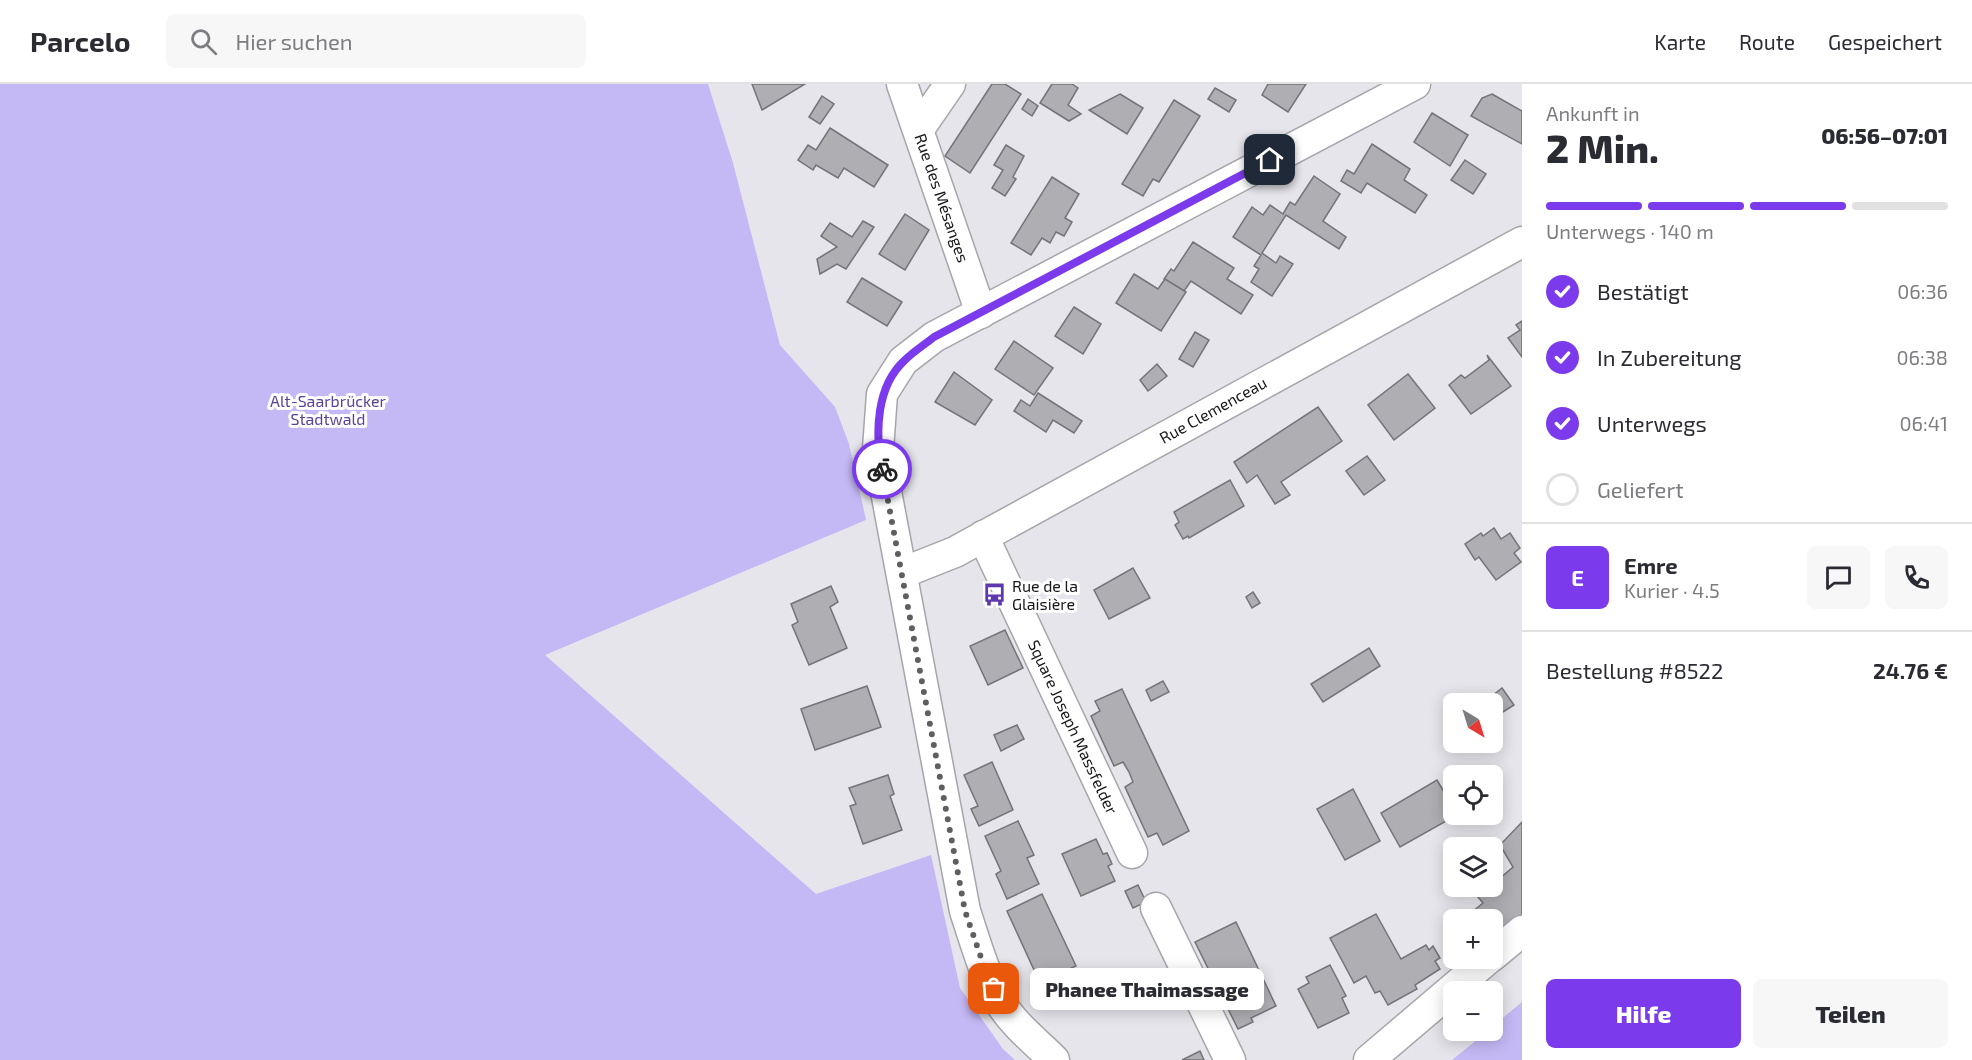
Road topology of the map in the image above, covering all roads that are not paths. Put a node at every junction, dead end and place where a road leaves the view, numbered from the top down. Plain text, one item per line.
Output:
1 (902, 84) edge
2 (950, 84) edge
3 (1415, 84) edge
4 (919, 129) junction
5 (1522, 242) edge
6 (981, 312) junction
7 (983, 536) junction
8 (902, 573) junction
9 (1132, 853) dead end
10 (1156, 908) dead end
11 (1522, 931) edge
12 (1503, 947) edge
13 (1477, 969) edge
14 (1054, 1060) edge
15 (1230, 1060) edge
16 (1370, 1060) edge

1 - 4 street, Rue des Mésanges
2 - 4 street
3 - 6 street
4 - 6 street, Rue des Mésanges
5 - 7 street, Rue Clemenceau
6 - 8 street
7 - 8 street, Rue Clemenceau
7 - 9 street, Square Joseph Massfelder
8 - 14 street
10 - 15 street
11 - 12 street
13 - 16 street

